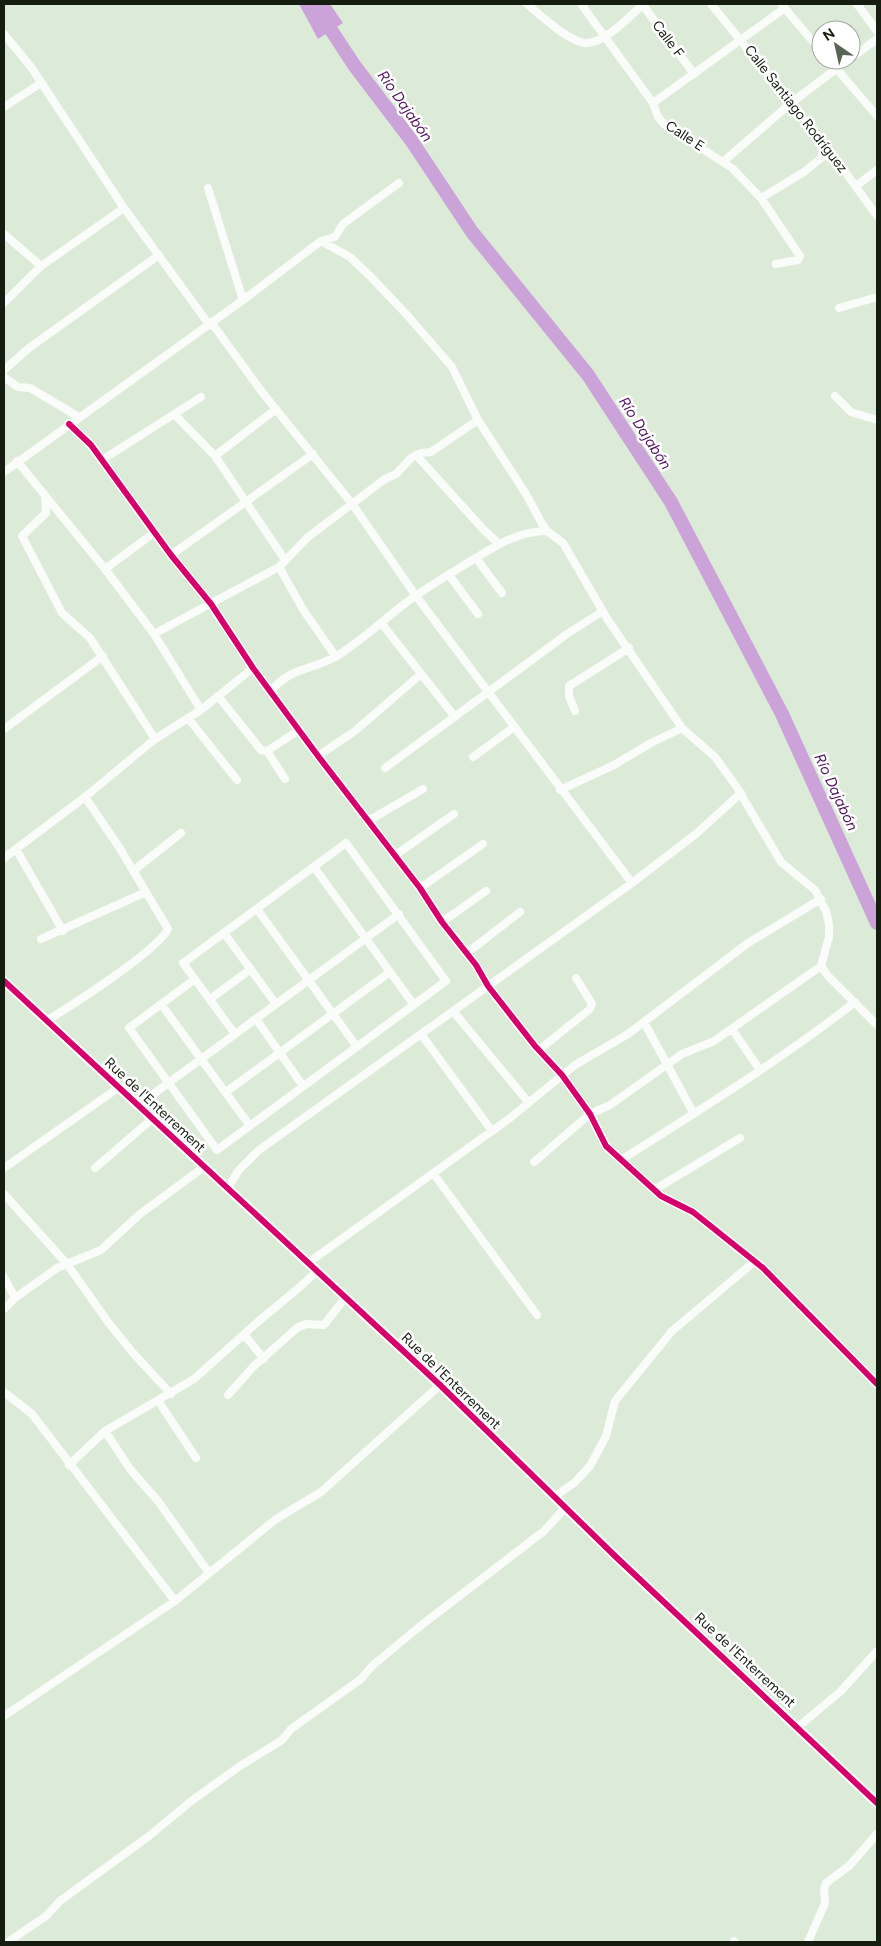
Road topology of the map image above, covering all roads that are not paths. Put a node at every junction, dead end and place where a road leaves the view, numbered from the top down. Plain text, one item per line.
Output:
1 (527, 4) edge
2 (581, 4) edge
3 (643, 4) edge
4 (711, 4) edge
5 (857, 4) edge
6 (783, 6) edge
7 (877, 31) edge
8 (4, 34) edge
9 (606, 35) junction
10 (811, 39) edge
11 (877, 39) edge
12 (741, 40) junction
13 (861, 51) edge
14 (833, 70) edge
15 (838, 70) edge
16 (694, 74) junction
17 (41, 83) junction
18 (653, 103) junction
19 (791, 103) junction
20 (4, 108) edge
21 (877, 116) edge
22 (830, 151) junction
23 (724, 161) junction
24 (877, 170) edge
25 (399, 183) dead end
26 (856, 186) junction
27 (208, 188) dead end
28 (761, 198) junction
29 (124, 208) junction
30 (877, 216) edge
31 (4, 234) edge
32 (321, 241) junction
33 (158, 255) junction
34 (776, 264) dead end
35 (40, 266) junction
36 (877, 299) edge
37 (243, 300) junction
38 (4, 303) edge
39 (877, 306) edge
40 (839, 308) dead end
41 (210, 323) junction
42 (4, 370) edge
43 (4, 377) edge
44 (835, 396) dead end
45 (201, 397) dead end
46 (276, 409) junction
47 (175, 415) junction
48 (79, 417) junction
49 (478, 420) junction
50 (877, 420) edge
51 (69, 424) junction
52 (313, 454) junction
53 (416, 455) junction
54 (215, 456) junction
55 (102, 460) junction
56 (17, 461) junction
57 (4, 472) edge
58 (45, 496) junction
59 (246, 502) junction
60 (353, 505) junction
61 (547, 531) junction
62 (155, 532) junction
63 (499, 544) junction
64 (171, 555) junction
65 (476, 558) junction
66 (285, 560) junction
67 (279, 567) junction
68 (105, 569) junction
69 (448, 574) junction
70 (502, 594) dead end
71 (416, 596) junction
72 (211, 604) junction
73 (603, 610) junction
74 (478, 614) dead end
75 (382, 624) junction
76 (154, 634) junction
77 (629, 648) junction
78 (103, 656) junction
79 (336, 657) junction
80 (253, 668) junction
81 (421, 674) junction
82 (270, 691) junction
83 (489, 691) junction
84 (218, 696) junction
85 (201, 710) junction
86 (575, 711) dead end
87 (455, 717) junction
88 (188, 718) junction
89 (514, 727) junction
90 (682, 728) junction
91 (4, 729) edge
92 (299, 730) junction
93 (155, 739) junction
94 (267, 751) junction
95 (318, 756) junction
96 (473, 757) dead end
97 (385, 768) dead end
98 (286, 779) dead end
99 (237, 780) dead end
100 (423, 789) dead end
101 (560, 790) junction
102 (741, 793) junction
103 (85, 797) junction
104 (454, 814) dead end
105 (368, 821) junction
106 (180, 834) dead end
107 (483, 844) dead end
108 (16, 849) junction
109 (394, 856) junction
110 (4, 858) edge
111 (314, 868) junction
112 (133, 871) junction
113 (632, 883) junction
114 (420, 888) junction
115 (486, 891) dead end
116 (146, 892) junction
117 (820, 899) junction
118 (258, 909) junction
119 (520, 912) dead end
120 (399, 914) junction
121 (442, 922) junction
122 (63, 931) junction
123 (224, 933) junction
124 (366, 938) junction
125 (41, 939) dead end
126 (467, 953) junction
127 (821, 966) junction
128 (251, 969) junction
129 (390, 972) junction
130 (576, 978) dead end
131 (195, 979) junction
132 (310, 980) junction
133 (4, 981) edge
134 (488, 986) junction
135 (210, 999) junction
136 (855, 1002) junction
137 (161, 1004) junction
138 (276, 1004) junction
139 (414, 1005) junction
140 (453, 1011) junction
141 (334, 1013) junction
142 (256, 1019) junction
143 (46, 1021) junction
144 (644, 1022) junction
145 (877, 1025) edge
146 (732, 1029) junction
147 (235, 1034) junction
148 (421, 1034) junction
149 (357, 1047) junction
150 (539, 1050) junction
151 (280, 1053) junction
152 (202, 1059) junction
153 (667, 1064) junction
154 (760, 1070) junction
155 (562, 1075) junction
156 (169, 1083) junction
157 (304, 1086) junction
158 (118, 1088) junction
159 (226, 1092) junction
160 (529, 1103) junction
161 (137, 1106) junction
162 (590, 1114) junction
163 (694, 1114) junction
164 (152, 1119) junction
165 (250, 1126) junction
166 (492, 1131) junction
167 (740, 1138) dead end
168 (621, 1160) junction
169 (534, 1162) dead end
170 (204, 1167) junction
171 (4, 1168) edge
172 (95, 1168) dead end
173 (433, 1173) junction
174 (227, 1188) junction
175 (654, 1190) junction
176 (4, 1194) edge
177 (754, 1262) junction
178 (67, 1264) junction
179 (308, 1264) junction
180 (316, 1272) junction
181 (4, 1277) edge
182 (15, 1298) junction
183 (345, 1298) junction
184 (4, 1309) edge
185 (537, 1315) dead end
186 (242, 1336) junction
187 (264, 1359) junction
188 (877, 1384) edge
189 (440, 1386) junction
190 (4, 1392) edge
191 (171, 1394) junction
192 (228, 1395) dead end
193 (159, 1402) junction
194 (105, 1431) junction
195 (196, 1458) dead end
196 (69, 1465) junction
197 (554, 1497) junction
198 (565, 1508) junction
199 (209, 1573) junction
200 (176, 1601) junction
201 (877, 1651) edge
202 (4, 1716) edge
203 (798, 1726) junction
204 (877, 1803) edge
205 (877, 1834) edge
206 (8, 1942) edge
207 (808, 1942) edge

1 - 9 street
2 - 9 street, Calle E
3 - 9 street
3 - 16 street, Calle F
4 - 12 street, Calle Santiago Rodríguez
5 - 7 street
6 - 10 street
6 - 12 street
8 - 17 street
9 - 18 street, Calle E
11 - 13 street
12 - 16 street
12 - 19 street, Calle Santiago Rodríguez
14 - 19 street
15 - 21 street
16 - 18 street
17 - 20 street
17 - 29 street
18 - 23 street, Calle E
19 - 22 street, Calle Santiago Rodríguez
19 - 23 street
22 - 26 street, Calle Santiago Rodríguez
22 - 28 street
23 - 28 street, Calle E
24 - 26 street
25 - 32 street
26 - 30 street, Calle Santiago Rodríguez
27 - 37 street
28 - 34 street, Calle E
29 - 33 street
29 - 35 street
31 - 35 street
32 - 37 street
32 - 49 street
33 - 41 street
33 - 42 street
35 - 38 street
36 - 39 street
36 - 40 street
37 - 41 street
41 - 46 street
41 - 48 street
43 - 48 street
44 - 50 street
45 - 47 street
46 - 52 street
46 - 54 street
47 - 54 street
47 - 55 street
48 - 51 street
49 - 53 street
49 - 61 street
51 - 55 street
51 - 56 street
52 - 59 street
52 - 60 street
53 - 60 street
53 - 63 street
54 - 59 street
55 - 62 street
56 - 57 street
56 - 58 street
58 - 68 street
58 - 78 street
59 - 64 street
59 - 66 street
60 - 66 street
60 - 71 street
61 - 63 street
61 - 73 street
62 - 64 street
62 - 68 street
63 - 65 street
64 - 72 street
65 - 69 street
65 - 70 street
66 - 67 street
67 - 72 street
67 - 79 street
68 - 76 street
69 - 71 street
69 - 74 street
71 - 75 street
71 - 83 street
72 - 76 street
72 - 80 street
73 - 77 street
73 - 83 street
75 - 79 street
75 - 81 street
76 - 85 street
77 - 86 street
77 - 90 street
78 - 91 street
78 - 93 street
79 - 82 street
80 - 82 street
80 - 84 street
81 - 87 street
81 - 95 street
82 - 92 street
83 - 87 street
83 - 89 street
84 - 85 street
84 - 94 street
85 - 88 street
87 - 97 street
88 - 93 street
88 - 99 street
89 - 96 street
89 - 101 street
90 - 101 street
90 - 102 street
92 - 94 street
92 - 95 street
93 - 103 street
94 - 98 street
95 - 105 street
100 - 105 street
101 - 113 street
102 - 113 street
102 - 117 street
103 - 108 street
103 - 112 street
104 - 109 street
105 - 109 street
106 - 112 street
107 - 114 street
108 - 110 street
108 - 122 street
109 - 114 street
111 - 118 street
111 - 120 street
111 - 124 street
112 - 116 street
113 - 134 street
114 - 121 street
115 - 121 street
116 - 122 street
116 - 143 street
117 - 127 street
117 - 144 street
118 - 123 street
118 - 132 street
119 - 126 street
120 - 124 street
120 - 139 street
121 - 126 street
122 - 125 street
123 - 128 street
123 - 131 street
124 - 129 street
124 - 132 street
126 - 134 street
127 - 136 street
127 - 146 street
128 - 135 street
128 - 138 street
129 - 139 street
129 - 141 street
130 - 150 street
131 - 135 street
131 - 137 street
132 - 138 street
132 - 141 street
133 - 143 street, Rue de l'Enterrement
134 - 140 street
134 - 150 street
135 - 147 street
136 - 145 street
136 - 154 street
137 - 152 street
137 - 156 street
138 - 142 street
139 - 149 street
140 - 148 street
140 - 160 street
141 - 149 street
141 - 151 street
142 - 147 street
142 - 151 street
143 - 158 street, Rue de l'Enterrement
144 - 153 street
144 - 155 street
146 - 153 street
146 - 154 street
147 - 152 street
148 - 166 street
148 - 174 street
149 - 157 street
150 - 155 street
151 - 157 street
151 - 159 street
152 - 156 street
152 - 159 street
153 - 162 street
153 - 163 street
154 - 163 street
155 - 160 street
155 - 162 street
156 - 161 street
156 - 165 street
157 - 165 street
158 - 161 street, Rue de l'Enterrement
158 - 171 street
159 - 165 street
160 - 166 street
161 - 164 street, Rue de l'Enterrement
162 - 168 street
162 - 169 street
163 - 168 street
164 - 170 street, Rue de l'Enterrement
164 - 172 street
166 - 173 street
167 - 175 street
168 - 175 street
170 - 174 street, Rue de l'Enterrement
170 - 178 street
173 - 179 street
173 - 185 street
174 - 179 street, Rue de l'Enterrement
175 - 177 street
176 - 178 street
177 - 188 street
177 - 197 street
178 - 182 street
178 - 191 street
179 - 180 street, Rue de l'Enterrement
180 - 183 street, Rue de l'Enterrement
180 - 186 street
181 - 182 street
182 - 184 street
183 - 187 street
183 - 189 street, Rue de l'Enterrement
186 - 187 street
186 - 191 street
187 - 192 street
189 - 197 street, Rue de l'Enterrement
189 - 199 street
190 - 196 street
191 - 193 street
193 - 194 street
193 - 195 street
194 - 196 street
194 - 199 street
196 - 200 street
197 - 198 street, Rue de l'Enterrement
198 - 203 street, Rue de l'Enterrement
198 - 206 street
199 - 200 street
200 - 202 street
201 - 203 street
203 - 204 street, Rue de l'Enterrement
205 - 207 street

